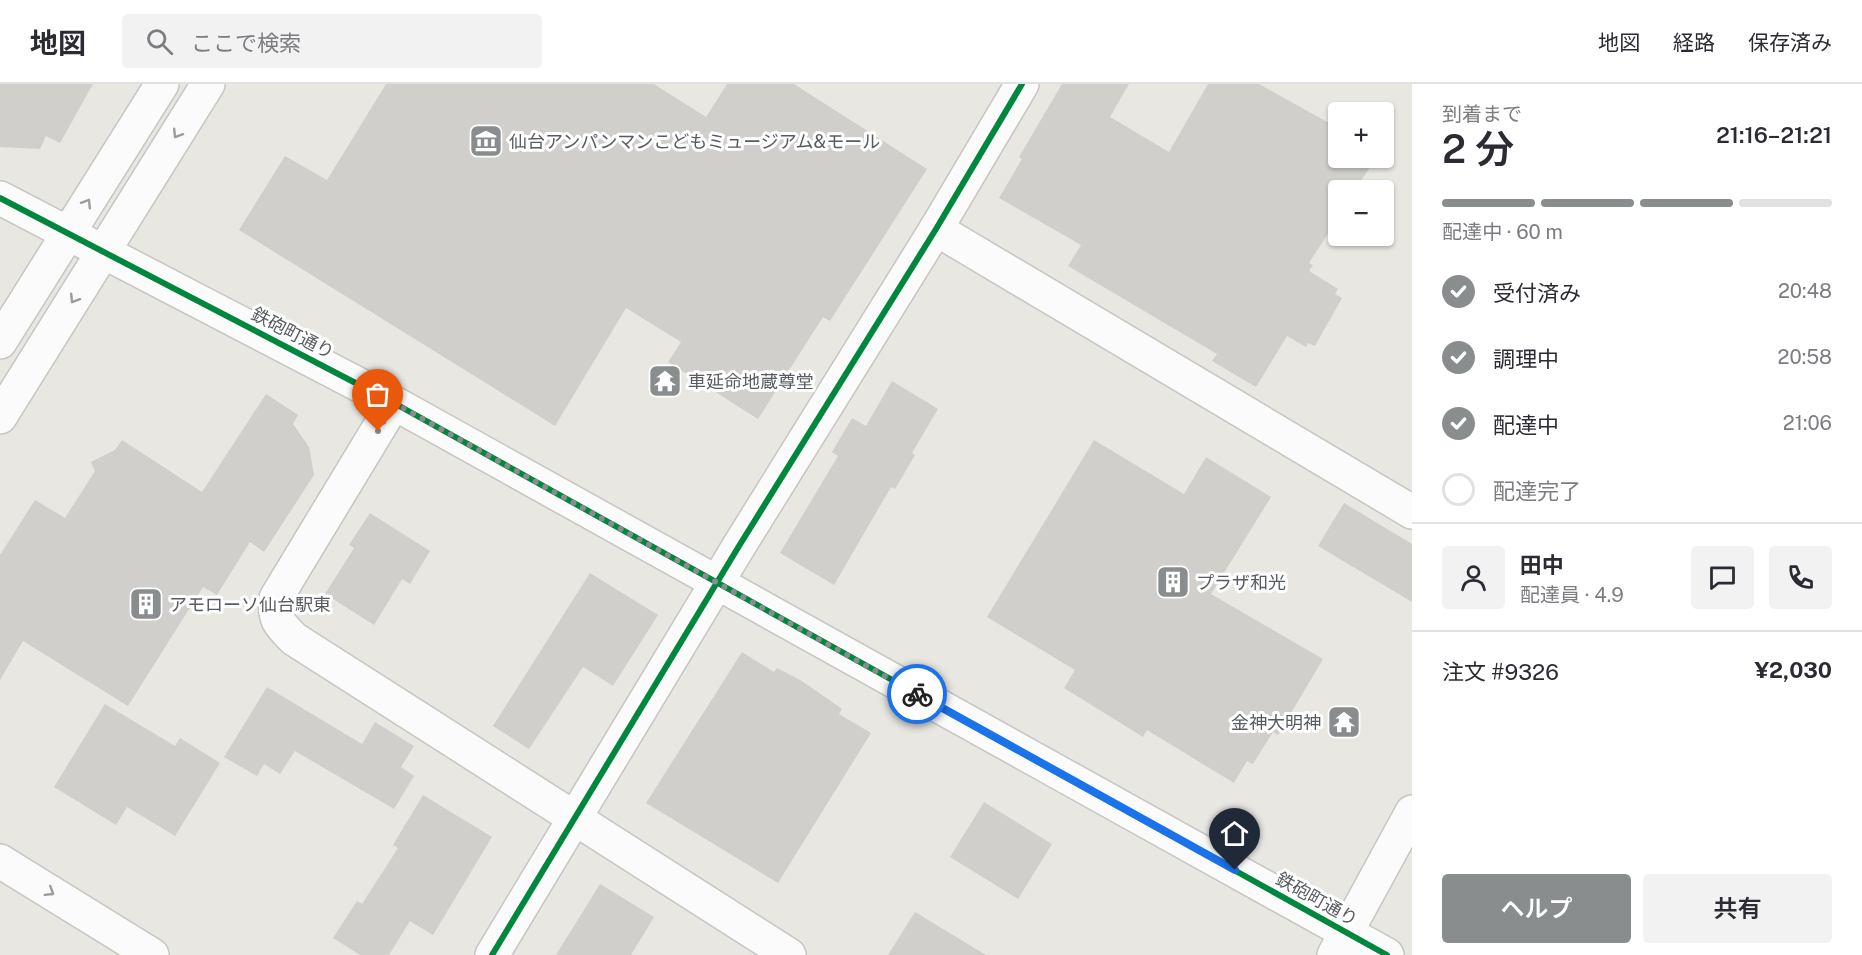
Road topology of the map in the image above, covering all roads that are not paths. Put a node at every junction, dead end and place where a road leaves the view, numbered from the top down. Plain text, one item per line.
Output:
1 (162, 84) edge
2 (208, 84) edge
3 (1022, 84) edge
4 (0, 198) edge
5 (936, 229) junction
6 (68, 233) junction
7 (104, 251) junction
8 (0, 342) edge
9 (394, 403) junction
10 (0, 417) edge
11 (1412, 512) edge
12 (717, 583) junction
13 (1412, 812) edge
14 (574, 819) junction
15 (0, 861) edge
16 (1340, 944) edge
17 (152, 955) edge
18 (492, 955) edge
19 (789, 955) edge
20 (1387, 955) edge

6 -> 1 street
2 -> 7 street
3 - 5 street
4 - 6 street, 鉄砲町通り
5 - 11 street
5 - 12 street
6 - 7 street, 鉄砲町通り
6 - 8 street
7 - 9 street, 鉄砲町通り
7 -> 10 street
9 - 12 street, 鉄砲町通り
9 - 14 street
12 - 14 street
12 - 16 street, 鉄砲町通り
13 - 16 street
14 - 18 street
14 - 19 street
15 -> 17 street
16 - 20 street, 鉄砲町通り

